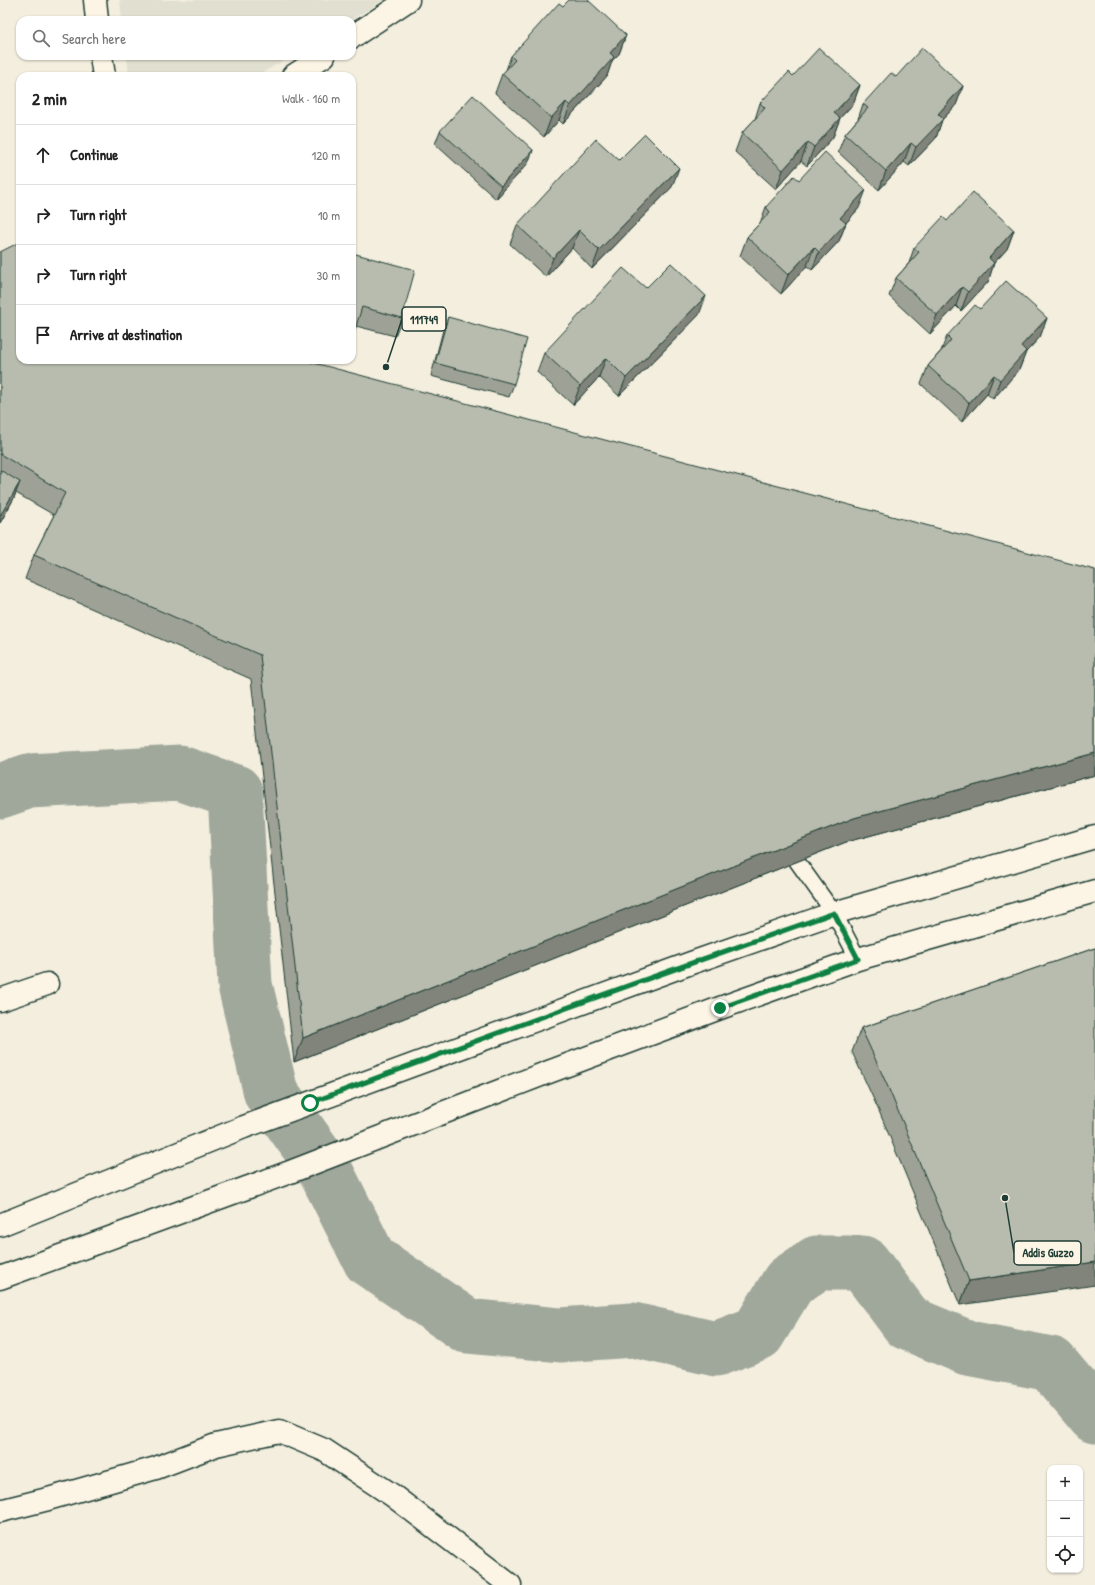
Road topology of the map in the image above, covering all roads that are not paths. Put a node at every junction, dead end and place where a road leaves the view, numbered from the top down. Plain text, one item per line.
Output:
1 (95, 0) edge
2 (408, 0) edge
3 (97, 16) edge
4 (356, 34) edge
5 (102, 60) edge
6 (318, 60) edge
7 (103, 72) edge
8 (299, 72) edge
9 (779, 836) edge
10 (1095, 836) edge
11 (1095, 891) edge
12 (834, 913) junction
13 (858, 959) junction
14 (47, 984) dead end
15 (0, 1000) edge
16 (0, 1224) edge
17 (0, 1278) edge
18 (0, 1511) edge
19 (510, 1585) edge

1 - 3 main road
2 - 4 main road
5 - 7 main road
6 - 8 main road
9 - 12 lane
10 - 12 main road
11 - 13 main road
12 - 13 lane
12 - 16 main road
13 - 17 main road
14 - 15 main road
18 - 19 main road

